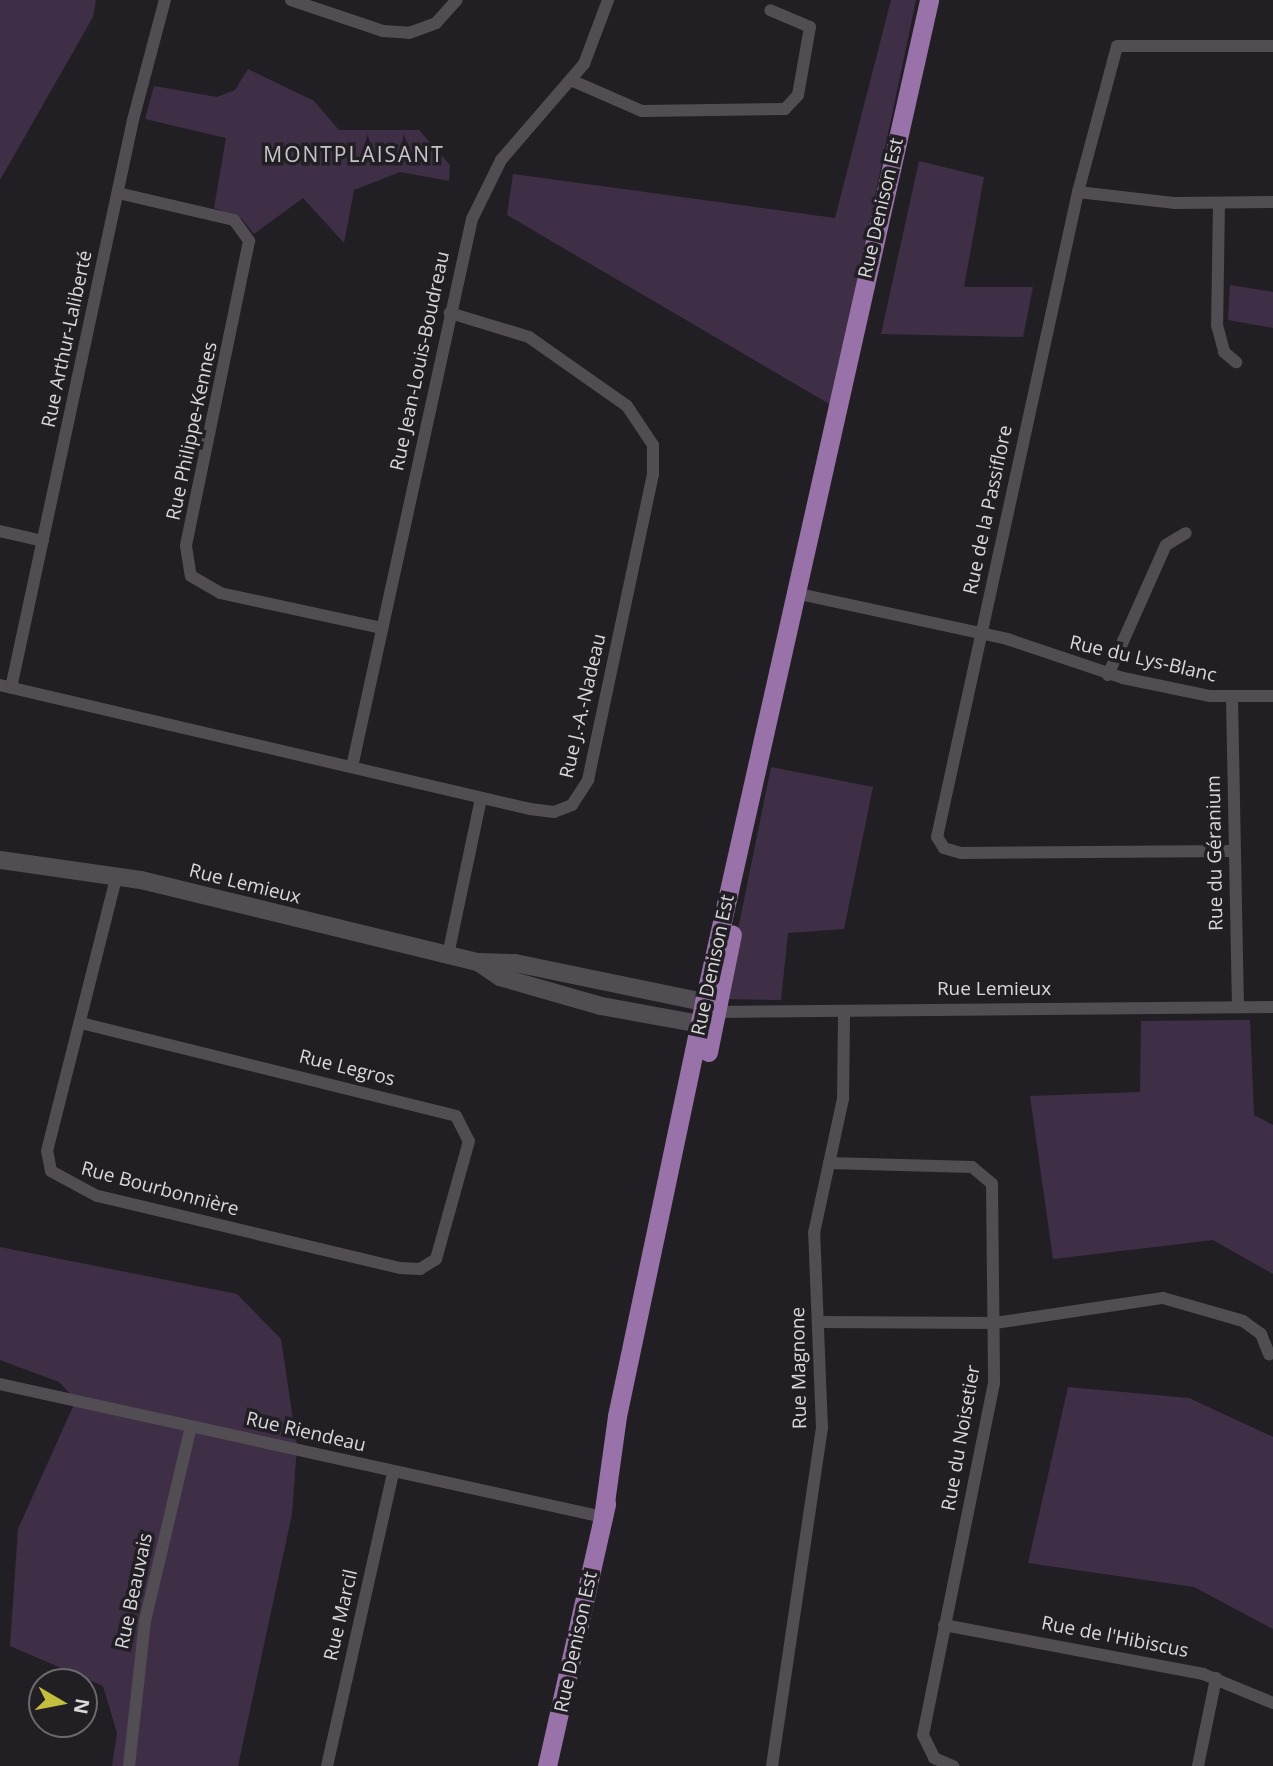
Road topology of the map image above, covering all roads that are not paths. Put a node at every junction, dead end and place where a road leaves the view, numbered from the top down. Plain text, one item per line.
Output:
1 (165, 0) edge
2 (292, 0) edge
3 (457, 0) edge
4 (608, 0) edge
5 (929, 0) edge
6 (770, 10) dead end
7 (1273, 46) edge
8 (572, 81) junction
9 (1078, 192) junction
10 (118, 193) junction
11 (1273, 202) edge
12 (1219, 203) junction
13 (450, 313) junction
14 (1236, 362) dead end
15 (834, 416) junction
16 (0, 531) edge
17 (1186, 533) dead end
18 (43, 541) junction
19 (804, 596) junction
20 (382, 628) junction
21 (981, 633) junction
22 (1108, 675) junction
23 (6, 687) edge
24 (1273, 696) edge
25 (1232, 697) junction
26 (352, 768) junction
27 (481, 797) junction
28 (1234, 851) junction
29 (0, 860) edge
30 (117, 875) junction
31 (448, 955) junction
32 (478, 962) junction
33 (710, 1007) junction
34 (1238, 1007) junction
35 (1273, 1007) edge
36 (844, 1011) junction
37 (81, 1023) junction
38 (700, 1024) junction
39 (829, 1163) junction
40 (436, 1259) joint
41 (818, 1322) junction
42 (995, 1323) junction
43 (1269, 1354) dead end
44 (0, 1384) edge
45 (191, 1426) junction
46 (393, 1472) junction
47 (603, 1517) junction
48 (944, 1625) junction
49 (1216, 1678) junction
50 (1273, 1703) edge
51 (129, 1766) edge
52 (327, 1766) edge
53 (547, 1766) edge
54 (772, 1766) edge
55 (953, 1766) edge
56 (1198, 1766) edge

1 - 10 street, Rue Arthur-Laliberté
2 - 3 street
4 - 8 street, Rue Jean-Louis-Boudreau
5 - 15 main road, Rue Denison Est
6 - 8 street
7 - 9 street, Rue de la Passiflore
8 - 13 street, Rue Jean-Louis-Boudreau
9 - 12 street
9 - 21 street, Rue de la Passiflore
10 - 18 street, Rue Arthur-Laliberté
10 - 20 street, Rue Philippe-Kennes
11 - 12 street
12 - 14 street
13 - 20 street, Rue Jean-Louis-Boudreau
13 - 27 street, Rue J.-A.-Nadeau
15 - 19 main road, Rue Denison Est
15 - 33 main road, Rue Denison Est
16 - 18 street
17 - 22 street
18 - 23 street, Rue Arthur-Laliberté
19 - 21 street, Rue du Lys-Blanc
19 - 33 main road, Rue Denison Est
20 - 26 street, Rue Jean-Louis-Boudreau
21 - 22 street, Rue du Lys-Blanc
21 - 28 street, Rue de la Passiflore
22 - 25 street, Rue du Lys-Blanc
23 - 26 street, Rue J.-A.-Nadeau
24 - 25 street, Rue du Lys-Blanc
25 - 28 street, Rue du Géranium
26 - 27 street, Rue J.-A.-Nadeau
27 - 31 street
28 - 34 street, Rue du Géranium
29 - 30 street, Rue Lemieux
30 - 31 street, Rue Lemieux
30 - 37 street, Rue Bourbonnière
31 - 32 street, Rue Lemieux
32 - 33 street, Rue Lemieux
32 - 38 street, Rue Lemieux
33 - 36 street, Rue Lemieux
33 - 38 main road, Rue Denison Est
33 - 47 main road, Rue Denison Est
34 - 35 street, Rue Lemieux
34 - 36 street, Rue Lemieux
36 - 39 street, Rue Magnone
37 - 40 street, Rue Legros
37 - 40 street, Rue Bourbonnière
38 - 47 main road, Rue Denison Est
39 - 41 street, Rue Magnone
39 - 42 street, Rue du Noisetier
41 - 42 street
41 - 54 street, Rue Magnone
42 - 43 street
42 - 48 street, Rue du Noisetier
44 - 45 street, Rue Riendeau
45 - 46 street, Rue Riendeau
45 - 51 street, Rue Beauvais
46 - 47 street, Rue Riendeau
46 - 52 street, Rue Marcil
47 - 53 main road, Rue Denison Est
48 - 49 street, Rue de l'Hibiscus
48 - 55 street, Rue du Noisetier
49 - 50 street, Rue de l'Hibiscus
49 - 56 street

